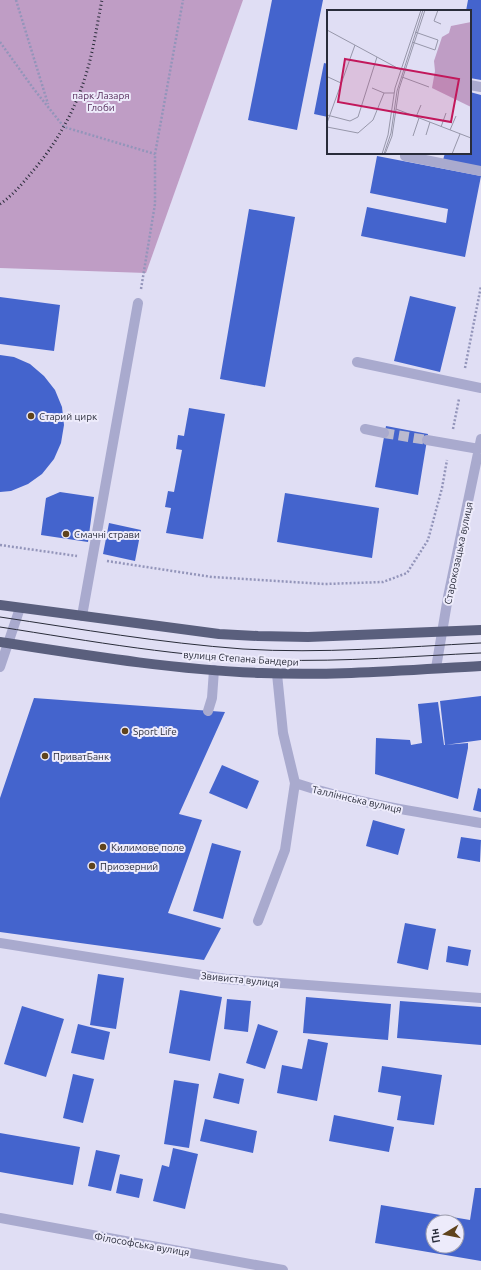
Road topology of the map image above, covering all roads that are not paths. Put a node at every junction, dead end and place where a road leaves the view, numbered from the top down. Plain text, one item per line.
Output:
1 (471, 85) edge
2 (481, 87) edge
3 (405, 156) dead end
4 (481, 171) edge
5 (138, 303) road end
6 (357, 362) dead end
7 (481, 388) edge
8 (365, 429) dead end
9 (384, 433) tunnel mouth
10 (481, 439) edge
11 (427, 440) tunnel mouth
12 (479, 449) junction
13 (0, 605) edge
14 (20, 608) junction
15 (82, 616) junction
16 (481, 630) edge
17 (442, 632) junction
18 (4, 642) edge
19 (481, 666) edge
20 (0, 667) edge
21 (436, 668) junction
22 (214, 670) junction
23 (277, 674) junction
24 (208, 711) dead end
25 (295, 782) junction
26 (481, 823) edge
27 (258, 921) dead end
28 (0, 944) edge
29 (481, 998) edge
30 (0, 1218) edge
31 (261, 1268) edge
32 (283, 1270) edge

1 - 2 street
3 - 4 street
5 - 15 street
6 - 7 street
8 - 9 street
10 - 12 street, Старокозацька вулиця
11 - 12 street
12 - 17 street, Старокозацька вулиця
13 - 14 main road
14 - 15 main road
14 - 18 street
15 - 17 main road
16 - 17 main road
17 - 21 street, Старокозацька вулиця
18 - 20 street
18 - 22 main road, вулиця Степана Бандери
19 - 21 main road, вулиця Степана Бандери
21 - 23 main road, вулиця Степана Бандери
22 - 23 main road, вулиця Степана Бандери
22 - 24 street
23 - 25 street
25 - 26 street, Талліннська вулиця
25 - 27 street
28 - 29 street, Звивиста вулиця
30 - 31 street, Філософська вулиця
31 - 32 street, Філософська вулиця

